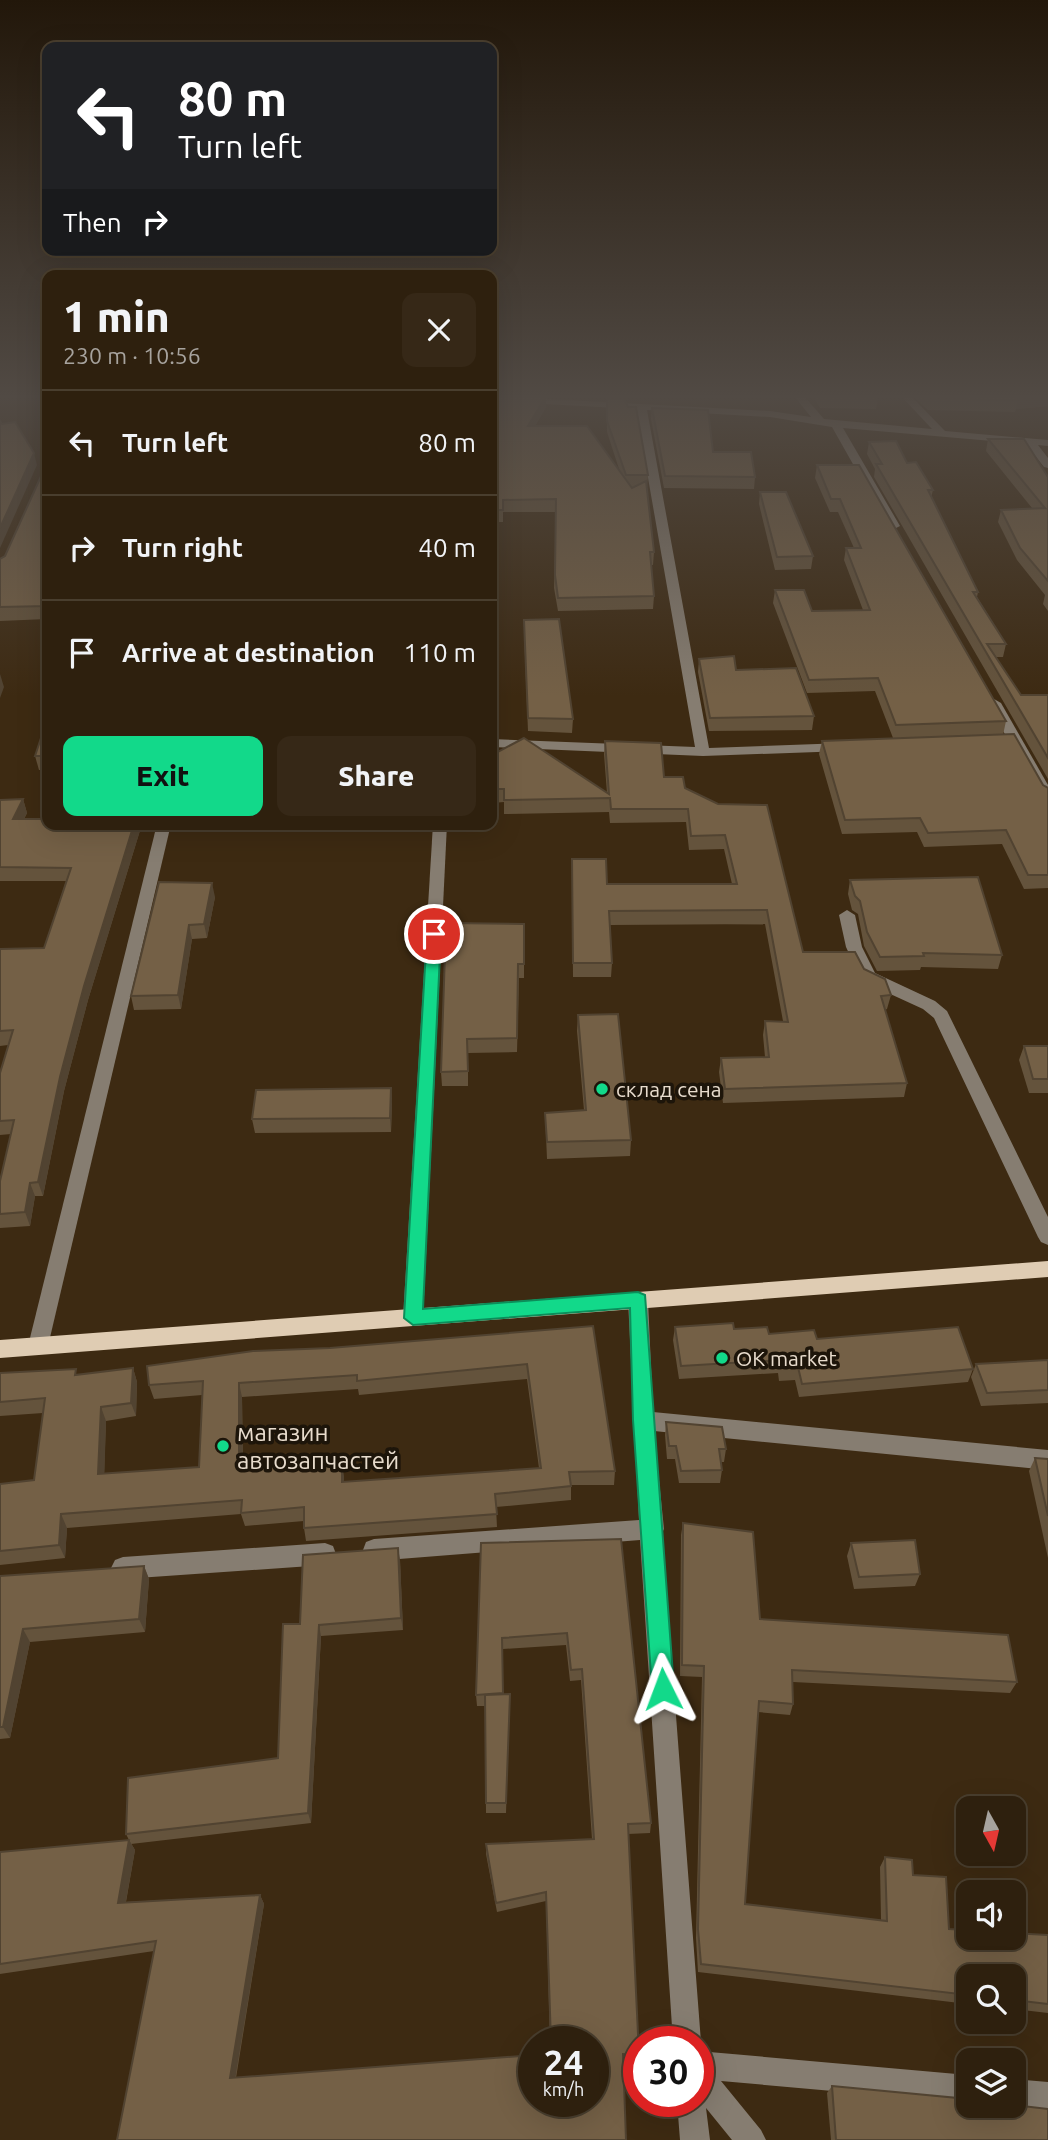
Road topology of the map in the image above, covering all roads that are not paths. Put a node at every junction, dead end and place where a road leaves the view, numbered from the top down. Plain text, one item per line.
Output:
1 (657, 496) edge
2 (877, 496) edge
3 (899, 534) edge
4 (988, 692) edge
5 (497, 743) edge
6 (866, 746) edge
7 (703, 752) junction
8 (1048, 797) edge
9 (163, 830) edge
10 (440, 830) edge
11 (847, 915) dead end
12 (1048, 1237) edge
13 (1048, 1269) edge
14 (638, 1300) junction
15 (413, 1318) junction
16 (38, 1346) junction
17 (0, 1349) edge
18 (643, 1420) junction
19 (1048, 1460) edge
20 (653, 1529) junction
21 (105, 1570) edge
22 (686, 2026) edge
23 (714, 2066) edge
24 (956, 2088) edge
25 (1026, 2094) edge
26 (714, 2095) edge
27 (1048, 2096) edge
28 (693, 2117) edge
29 (695, 2140) edge
30 (751, 2140) edge

1 - 7 street
2 - 3 street
4 - 8 street
5 - 7 street
6 - 7 street
9 - 16 street
10 - 15 street
11 - 12 street
13 - 14 main road
14 - 15 main road
14 - 18 street
15 - 16 main road
16 - 17 main road
18 - 19 street
18 - 20 street
20 - 21 street
20 - 22 street
23 - 24 street
25 - 27 street
26 - 30 street
28 - 29 street

